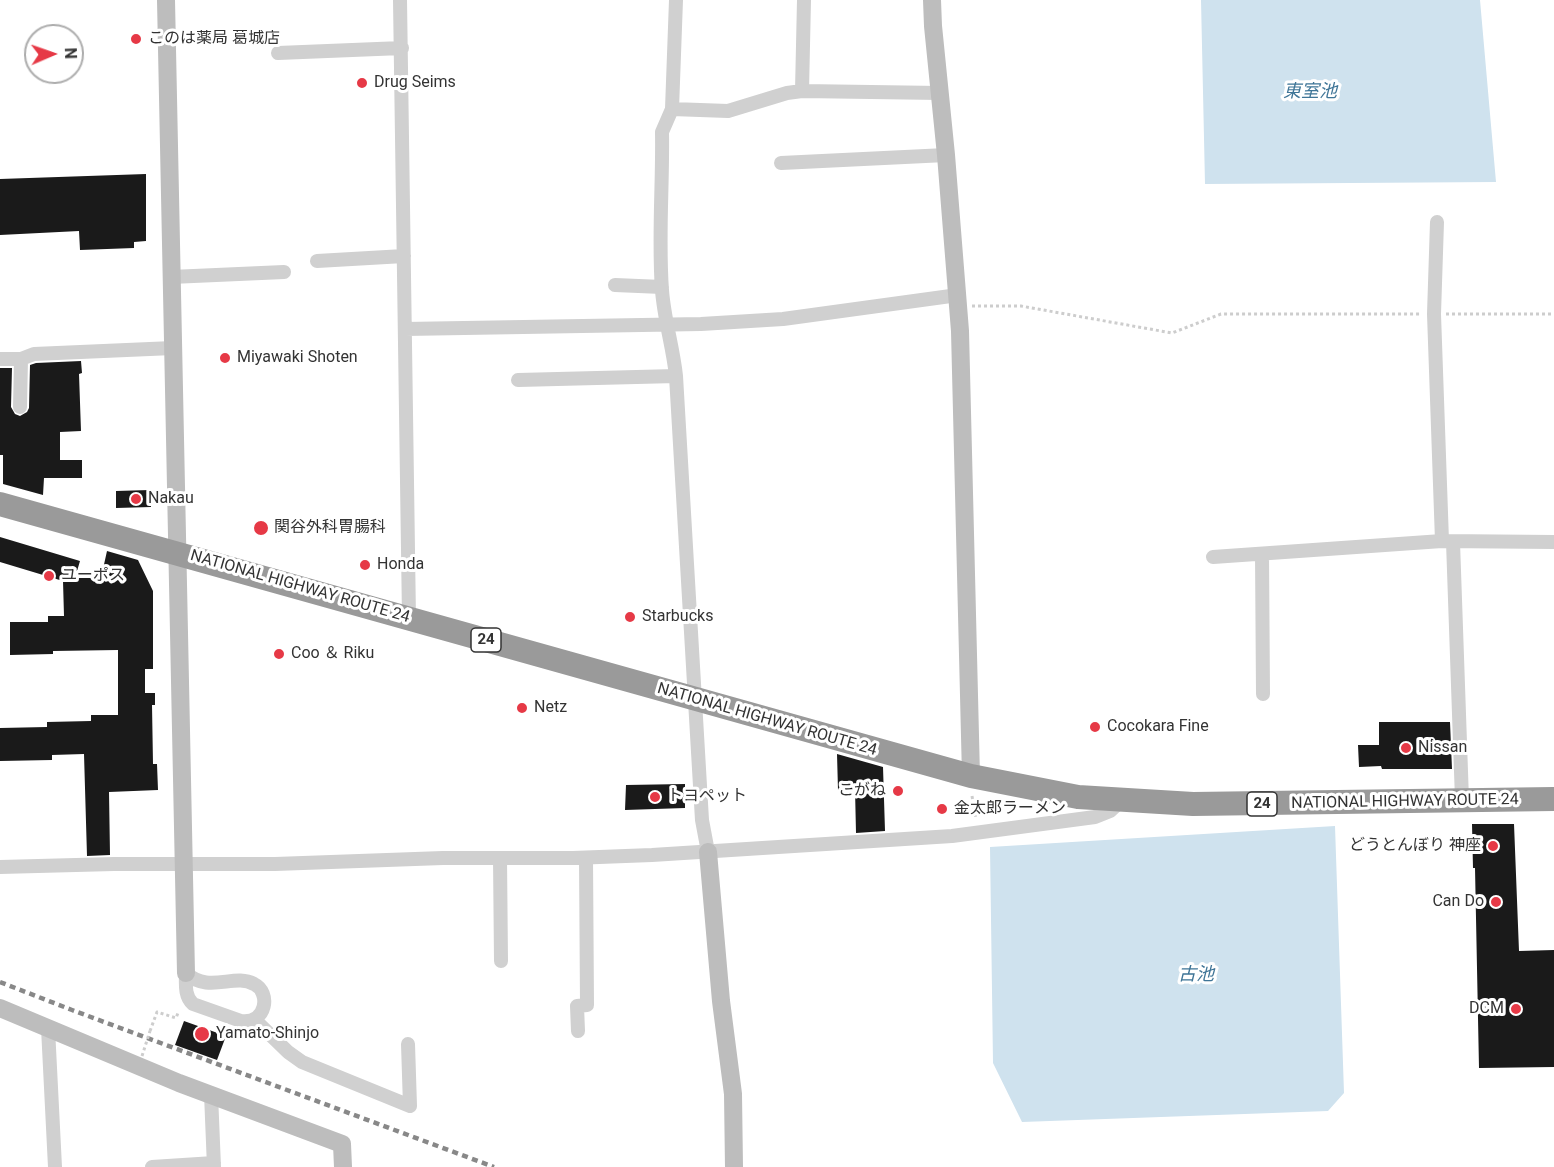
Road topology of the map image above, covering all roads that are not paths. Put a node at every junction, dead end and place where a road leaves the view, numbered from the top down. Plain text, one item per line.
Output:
1 (166, 0) edge
2 (400, 0) edge
3 (676, 0) edge
4 (804, 0) edge
5 (932, 0) edge
6 (402, 48) junction
7 (278, 53) dead end
8 (802, 91) junction
9 (940, 93) junction
10 (672, 109) junction
11 (946, 155) junction
12 (781, 163) dead end
13 (1437, 222) dead end
14 (404, 256) junction
15 (317, 261) dead end
16 (284, 272) dead end
17 (171, 277) junction
18 (615, 285) dead end
19 (662, 287) junction
20 (958, 301) junction
21 (666, 323) junction
22 (405, 329) junction
23 (173, 348) junction
24 (0, 359) edge
25 (21, 359) junction
26 (676, 376) junction
27 (518, 380) dead end
28 (20, 407) dead end
29 (0, 504) edge
30 (1448, 541) junction
31 (1554, 542) edge
32 (178, 552) junction
33 (1262, 554) junction
34 (1213, 557) dead end
35 (409, 618) junction
36 (1263, 694) dead end
37 (696, 700) junction
38 (971, 776) junction
39 (1554, 799) edge
40 (1122, 800) junction
41 (1462, 800) junction
42 (708, 852) junction
43 (500, 858) junction
44 (586, 858) junction
45 (183, 863) junction
46 (0, 867) edge
47 (501, 961) dead end
48 (186, 972) junction
49 (0, 1008) edge
50 (255, 1020) junction
51 (48, 1028) junction
52 (578, 1031) dead end
53 (408, 1044) dead end
54 (211, 1094) junction
55 (214, 1165) edge
56 (56, 1167) edge
57 (152, 1167) edge
58 (343, 1167) edge
59 (723, 1167) edge
60 (734, 1167) edge

1 - 17 street
2 - 6 street
3 - 10 street
4 - 8 street
5 - 9 street
6 - 7 street
6 - 14 street
8 - 9 street
8 - 10 street
9 - 11 street
10 - 19 street
11 - 12 street
11 - 20 street
13 - 30 street
14 - 15 street
14 - 22 street
16 - 17 street
17 - 23 street
18 - 19 street
19 - 21 street
20 - 21 street
20 - 38 street
21 - 22 street
21 - 26 street
22 - 35 street
23 - 25 street
23 - 32 street
24 - 25 street
25 - 28 street
26 - 27 street
26 - 37 street
29 - 32 highway, NATIONAL HIGHWAY ROUTE 24 / 24
30 - 31 street
30 - 33 street
30 - 41 street
32 - 35 highway, NATIONAL HIGHWAY ROUTE 24 / 24
32 - 45 street
33 - 34 street
33 - 36 street
35 - 37 highway, NATIONAL HIGHWAY ROUTE 24 / 24
37 - 38 highway, NATIONAL HIGHWAY ROUTE 24 / 24
37 - 42 street
38 - 40 highway, NATIONAL HIGHWAY ROUTE 24 / 24
39 - 41 highway, NATIONAL HIGHWAY ROUTE 24 / 24
40 - 41 highway, NATIONAL HIGHWAY ROUTE 24 / 24
40 - 42 street
42 - 44 street
42 - 60 street
43 - 44 street
43 - 45 street
43 - 47 street
44 - 52 street
45 - 46 street
45 - 48 street
48 - 50 street
48 - 50 street
49 - 51 street
50 - 53 street
51 - 54 street
51 - 56 street
54 - 55 street
54 - 58 street
55 - 57 street
59 - 60 street

